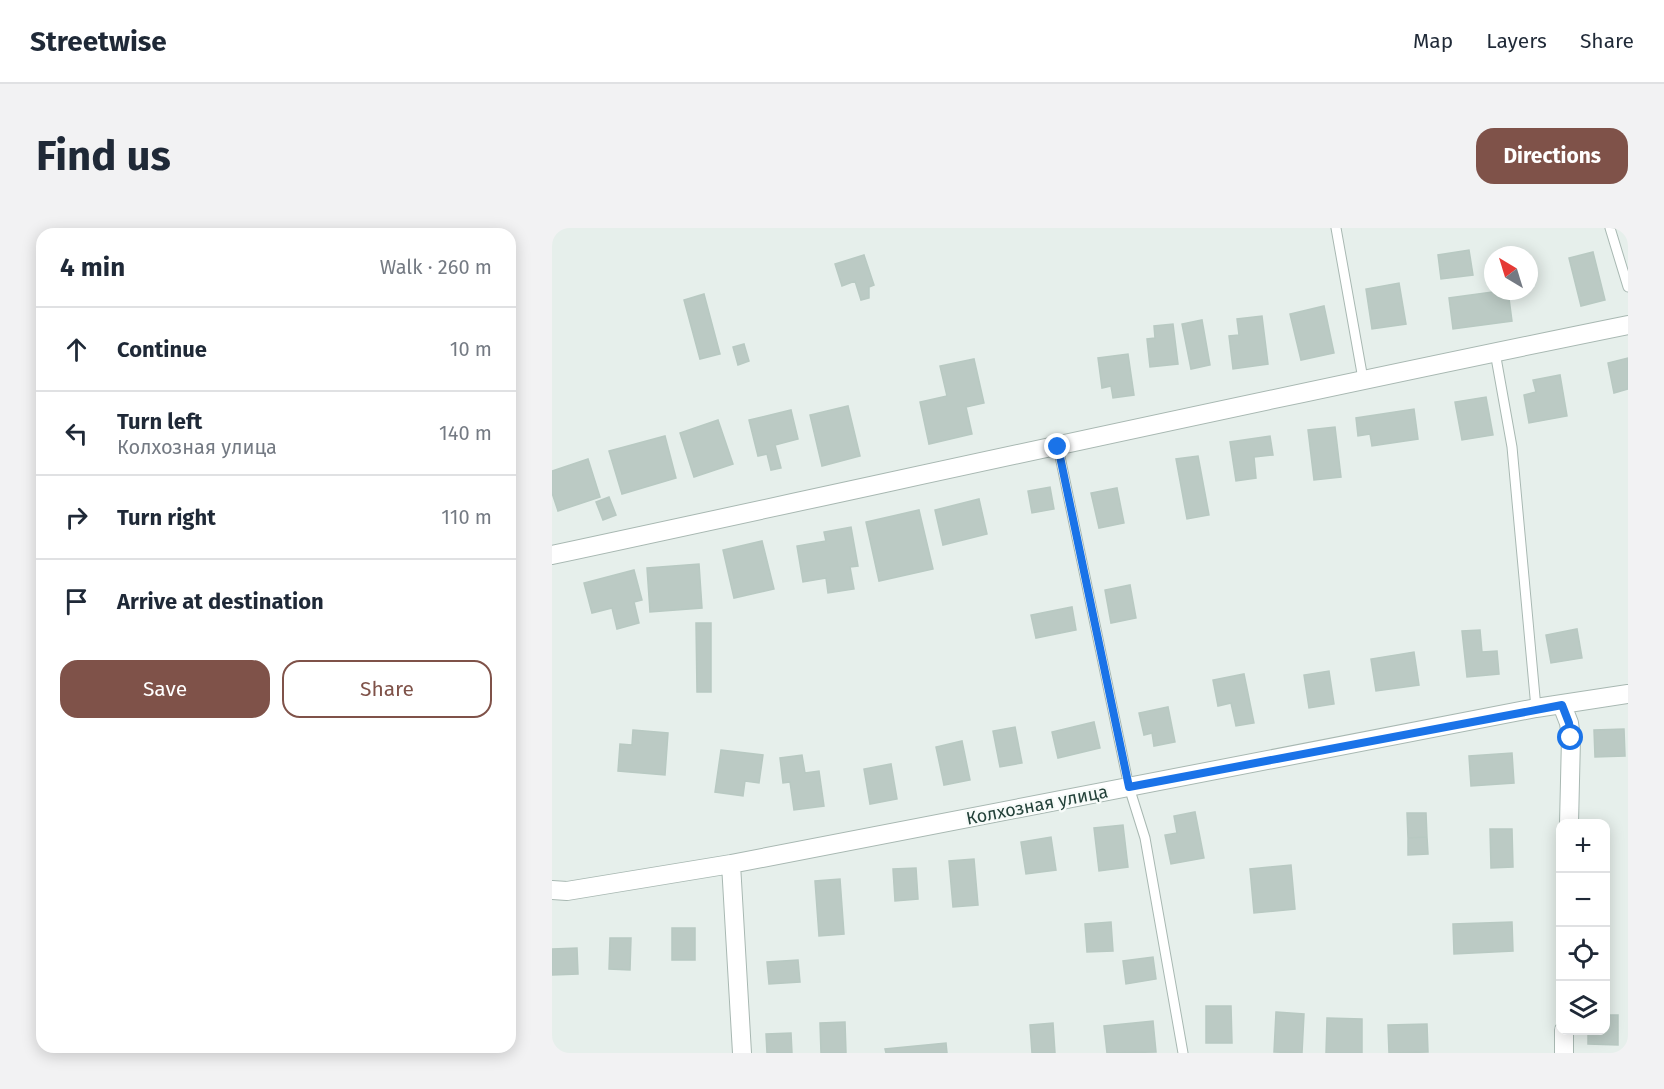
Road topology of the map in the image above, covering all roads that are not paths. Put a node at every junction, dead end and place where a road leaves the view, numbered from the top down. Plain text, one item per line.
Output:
1 (1336, 228) edge
2 (1610, 228) edge
3 (1628, 287) edge
4 (1628, 326) edge
5 (1496, 352) junction
6 (1363, 379) junction
7 (1058, 447) junction
8 (552, 555) edge
9 (1628, 694) edge
10 (1562, 705) junction
11 (1536, 708) junction
12 (1129, 787) junction
13 (1569, 819) edge
14 (731, 864) junction
15 (552, 890) edge
16 (1564, 1035) edge
17 (742, 1053) edge
18 (1183, 1053) edge
19 (1564, 1053) edge

1 - 6 lane
2 - 3 lane
4 - 5 street
5 - 6 street
5 - 11 lane
6 - 7 street
7 - 8 street
7 - 12 lane
9 - 10 street, Колхозная улица
10 - 11 street, Колхозная улица
10 - 13 street
11 - 12 street, Колхозная улица
12 - 14 street, Колхозная улица
12 - 18 lane
14 - 15 street, Колхозная улица
14 - 17 street
16 - 19 street

